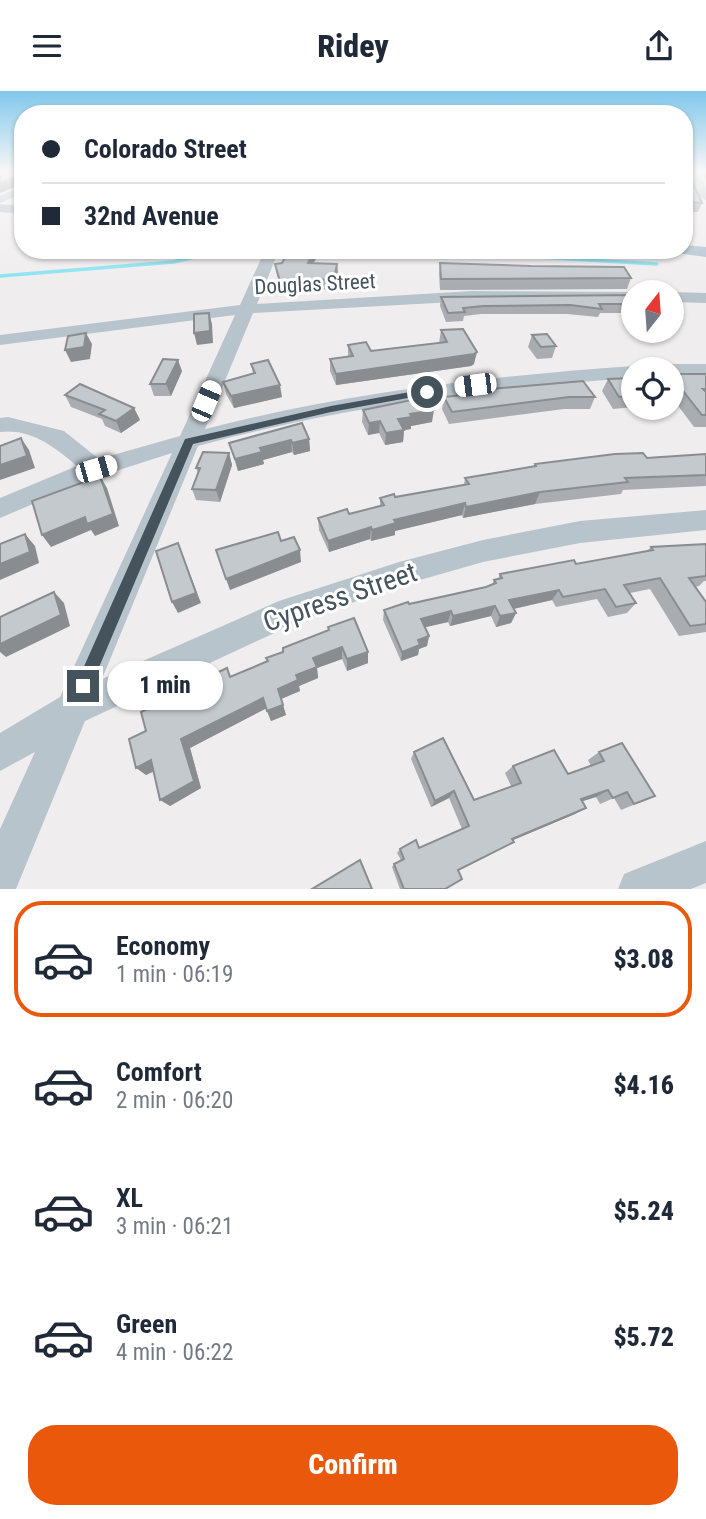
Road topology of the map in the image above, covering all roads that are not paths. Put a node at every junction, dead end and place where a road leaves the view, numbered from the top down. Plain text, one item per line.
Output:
1 (268, 259) edge
2 (621, 296) edge
3 (684, 297) edge
4 (706, 298) edge
5 (246, 309) junction
6 (0, 340) edge
7 (684, 370) edge
8 (706, 370) edge
9 (621, 373) edge
10 (0, 425) edge
11 (189, 441) junction
12 (96, 469) junction
13 (0, 508) edge
14 (706, 520) edge
15 (73, 709) junction
16 (0, 753) edge
17 (706, 862) edge
18 (0, 876) edge
19 (639, 889) edge

1 - 5 street
2 - 5 street, Douglas Street
3 - 4 street
5 - 6 street, Douglas Street
5 - 11 street
7 - 8 street
9 - 11 street
10 - 12 street
11 - 12 street
11 - 15 street
12 - 13 street
14 - 15 street, Cypress Street
15 - 16 street, Cypress Street
15 - 18 street
17 - 19 street

